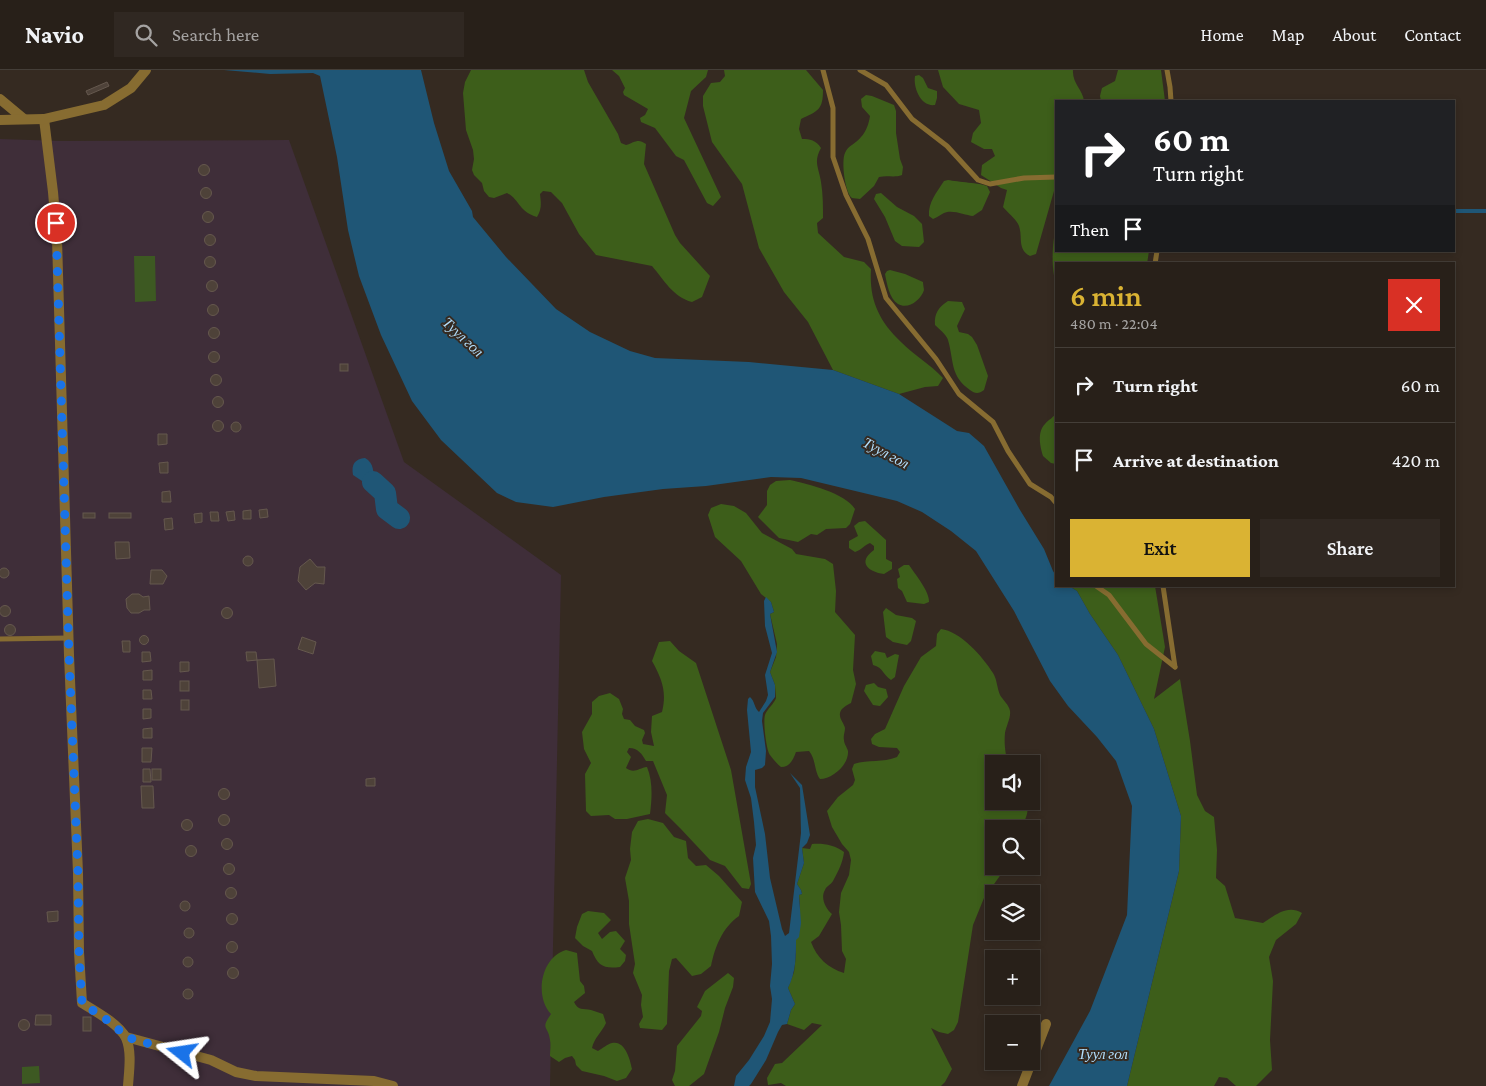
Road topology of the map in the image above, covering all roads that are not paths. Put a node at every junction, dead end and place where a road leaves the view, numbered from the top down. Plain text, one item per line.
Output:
1 (146, 70) edge
2 (823, 70) edge
3 (860, 70) edge
4 (1167, 70) edge
5 (0, 99) edge
6 (1170, 100) edge
7 (24, 119) junction
8 (44, 119) junction
9 (0, 120) edge
10 (1055, 177) edge
11 (1055, 502) edge
12 (1097, 587) edge
13 (1163, 587) edge
14 (68, 638) junction
15 (0, 639) edge
16 (1046, 1024) dead end
17 (126, 1037) junction
18 (128, 1086) edge
19 (393, 1086) edge
20 (1022, 1086) edge

1 - 8 street
2 - 11 lane
3 - 10 lane
4 - 6 lane
5 - 7 street
7 - 8 street
7 - 9 street
8 - 14 street
12 - 13 lane
14 - 15 lane
14 - 17 street
16 - 20 street
17 - 18 street
17 - 19 street

